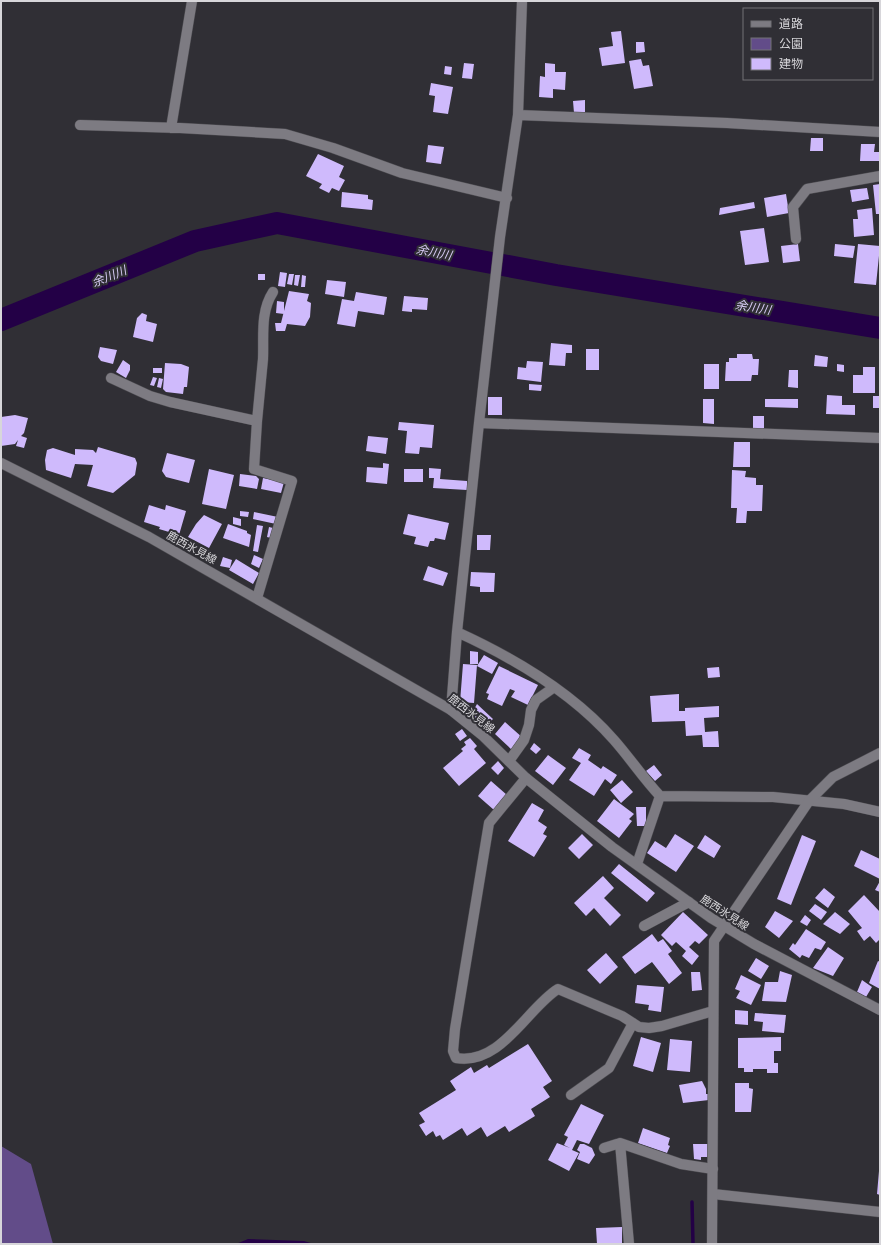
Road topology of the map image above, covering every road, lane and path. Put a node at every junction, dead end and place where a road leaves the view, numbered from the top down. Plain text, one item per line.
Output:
1 (192, 1) edge
2 (522, 1) edge
3 (518, 115) junction
4 (80, 125) dead end
5 (171, 128) junction
6 (880, 132) edge
7 (880, 176) edge
8 (507, 198) junction
9 (796, 239) dead end
10 (273, 292) dead end
11 (111, 378) dead end
12 (257, 421) junction
13 (479, 423) junction
14 (880, 438) edge
15 (1, 463) edge
16 (257, 598) junction
17 (457, 632) junction
18 (553, 688) junction
19 (451, 710) junction
20 (880, 753) edge
21 (509, 761) junction
22 (526, 778) junction
23 (660, 796) junction
24 (809, 800) junction
25 (880, 812) edge
26 (637, 864) junction
27 (689, 902) junction
28 (644, 926) dead end
29 (725, 926) junction
30 (880, 1010) edge
31 (713, 1011) junction
32 (633, 1023) junction
33 (571, 1096) dead end
34 (620, 1144) junction
35 (604, 1148) dead end
36 (713, 1169) junction
37 (713, 1194) junction
38 (880, 1212) edge
39 (629, 1244) edge
40 (712, 1244) edge

1 - 5 street
2 - 3 street
3 - 6 street
3 - 8 street
4 - 5 street
5 - 8 street
7 - 9 street
8 - 13 street
10 - 12 street
11 - 12 street
12 - 16 street
13 - 14 street
13 - 17 street
15 - 16 street, 鹿西氷見線
16 - 19 street, 鹿西氷見線
17 - 18 street
17 - 19 street
18 - 21 street
18 - 23 street
19 - 21 street, 鹿西氷見線
20 - 24 street
21 - 22 street, 鹿西氷見線
22 - 26 street, 鹿西氷見線
22 - 32 street
23 - 24 street
23 - 26 street
24 - 25 street
24 - 29 street
26 - 27 street, 鹿西氷見線
27 - 28 street
27 - 29 street, 鹿西氷見線
29 - 30 street, 鹿西氷見線
29 - 31 street
31 - 32 street
31 - 36 street
32 - 33 street
34 - 35 street
34 - 36 street
34 - 39 street
36 - 37 street
37 - 38 street
37 - 40 street

